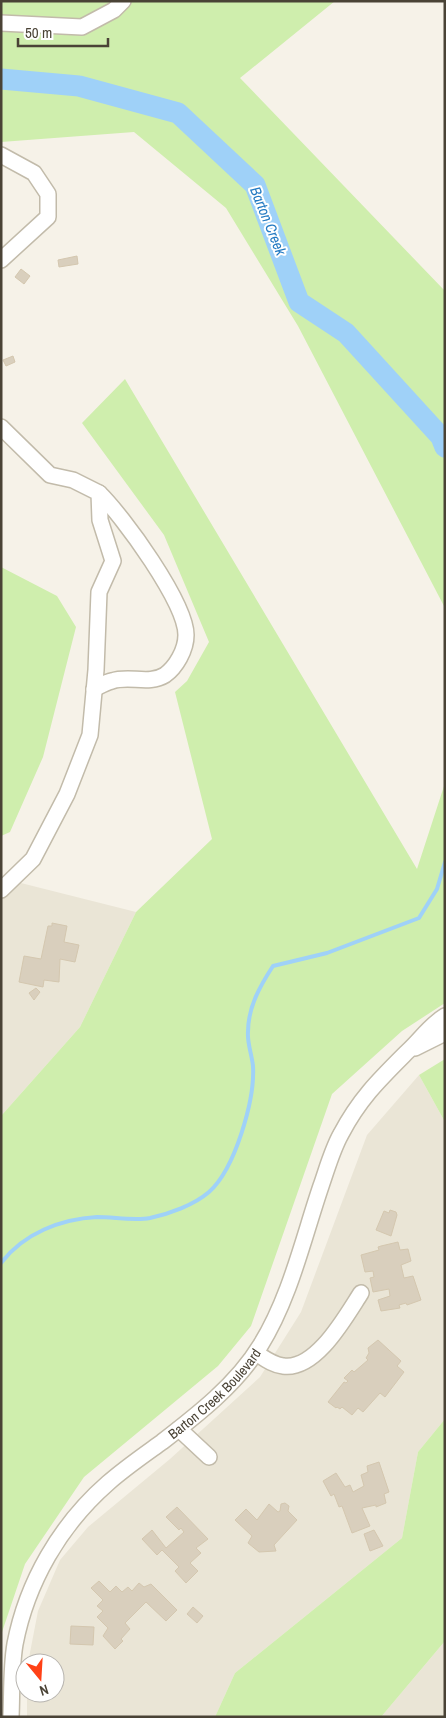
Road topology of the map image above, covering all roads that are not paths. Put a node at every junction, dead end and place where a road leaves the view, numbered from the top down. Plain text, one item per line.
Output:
1 (123, 1) edge
2 (1, 23) edge
3 (1, 155) edge
4 (1, 260) edge
5 (1, 426) edge
6 (99, 493) junction
7 (94, 689) junction
8 (1, 890) edge
9 (441, 1027) edge
10 (362, 1293) dead end
11 (256, 1353) junction
12 (179, 1429) junction
13 (209, 1457) dead end
14 (11, 1717) edge

1 - 2 street
3 - 4 street
5 - 6 street
6 - 7 street
6 - 7 street
7 - 8 street
9 - 11 street, Barton Creek Boulevard
10 - 11 street
11 - 12 street, Barton Creek Boulevard
12 - 13 street
12 - 14 street, Barton Creek Boulevard

